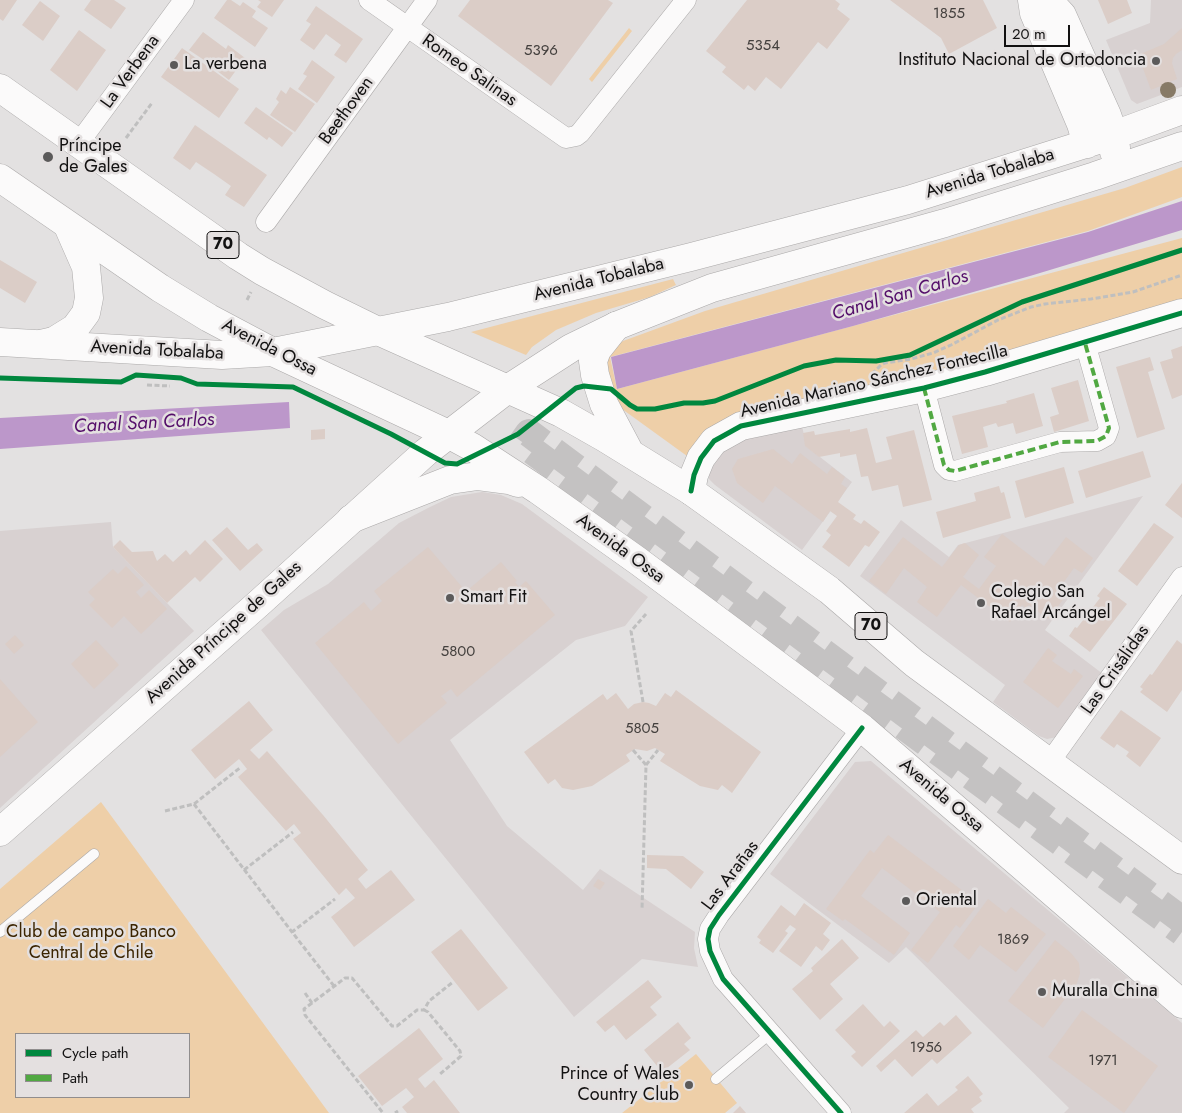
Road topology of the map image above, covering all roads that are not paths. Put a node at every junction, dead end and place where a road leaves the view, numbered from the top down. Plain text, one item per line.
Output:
1 (184, 0) edge
2 (369, 0) edge
3 (427, 0) edge
4 (686, 0) edge
5 (1032, 0) edge
6 (1048, 0) edge
7 (408, 27) junction
8 (0, 88) edge
9 (1182, 110) edge
10 (1114, 135) junction
11 (78, 144) junction
12 (1087, 144) junction
13 (1182, 146) edge
14 (1101, 173) junction
15 (0, 178) edge
16 (266, 222) dead end
17 (68, 226) junction
18 (1182, 313) edge
19 (616, 326) junction
20 (378, 331) junction
21 (0, 342) edge
22 (1085, 343) junction
23 (41, 344) junction
24 (273, 352) junction
25 (509, 388) junction
26 (924, 388) junction
27 (448, 434) junction
28 (630, 453) junction
29 (538, 490) junction
30 (690, 491) junction
31 (351, 519) junction
32 (1182, 577) edge
33 (862, 728) junction
34 (1049, 763) junction
35 (0, 832) edge
36 (94, 854) dead end
37 (1182, 860) edge
38 (0, 932) edge
39 (1182, 1004) edge
40 (771, 1033) junction
41 (716, 1079) dead end
42 (841, 1113) edge

1 - 11 street, La Verbena
2 - 7 street, Romeo Salinas
3 - 7 street, Beethoven
4 - 7 street, Romeo Salinas
5 - 12 main road
6 - 10 main road
7 - 16 street, Beethoven
8 - 11 main road, 70
9 - 10 main road, Avenida Tobalaba
10 - 12 main road, Avenida Tobalaba
10 - 14 main road
11 - 20 main road, 70
12 - 20 main road, Avenida Tobalaba
13 - 14 main road, Avenida Tobalaba
14 - 19 main road, Avenida Tobalaba
15 - 17 main road, Avenida Ossa
17 - 23 main road
17 - 24 main road, Avenida Ossa
18 - 22 main road, Avenida Mariano Sánchez Fontecilla
19 - 25 main road, Avenida Tobalaba
19 - 28 main road
20 - 24 main road, Avenida Tobalaba
20 - 25 main road, 70
21 - 23 main road, Avenida Tobalaba
22 - 26 main road, Avenida Mariano Sánchez Fontecilla
22 - 26 street
23 - 24 main road, Avenida Tobalaba
24 - 27 main road, Avenida Ossa
25 - 27 main road, Avenida Tobalaba
25 - 28 main road, 70
26 - 30 main road, Avenida Mariano Sánchez Fontecilla
27 - 29 main road, Avenida Ossa
27 - 31 main road, Avenida Príncipe de Gales
28 - 30 main road, 70
29 - 31 main road
29 - 33 main road, Avenida Ossa
30 - 34 main road, 70
31 - 35 main road, Avenida Príncipe de Gales
32 - 34 street, Las Crisálidas
33 - 39 main road, Avenida Ossa
33 - 40 street, Las Arañas
34 - 37 main road, 70
36 - 38 lane
40 - 41 lane
40 - 42 street, Las Arañas

